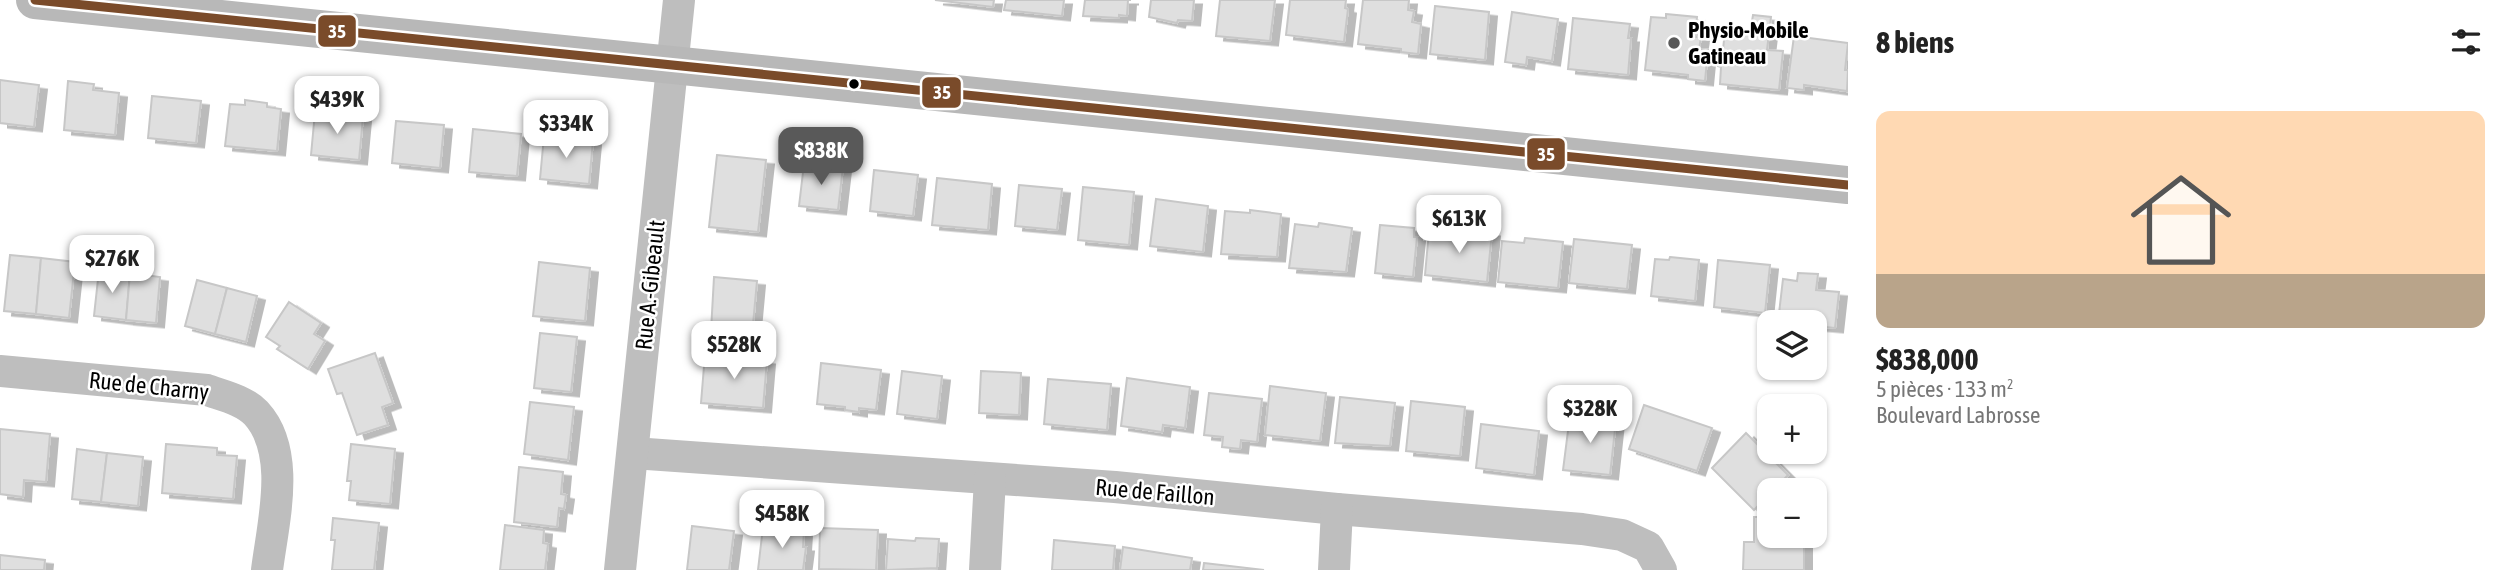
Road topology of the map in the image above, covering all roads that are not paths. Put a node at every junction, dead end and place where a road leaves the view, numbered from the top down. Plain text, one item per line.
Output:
1 (35, 0) edge
2 (679, 0) edge
3 (672, 65) junction
4 (1848, 185) edge
5 (0, 371) edge
6 (633, 453) junction
7 (990, 479) junction
8 (1338, 509) junction
9 (267, 570) edge
10 (620, 570) edge
11 (985, 570) edge
12 (1334, 570) edge
13 (1661, 570) edge

1 - 3 main road
2 - 3 street, Rue A.-Gibeault
3 - 4 main road
3 - 6 street, Rue A.-Gibeault
5 - 9 street, Rue de Charny
6 - 7 street, Rue de Faillon
6 - 10 street, Rue A.-Gibeault
7 - 8 street, Rue de Faillon
7 - 11 street
8 - 12 street
8 - 13 street, Rue de Faillon

